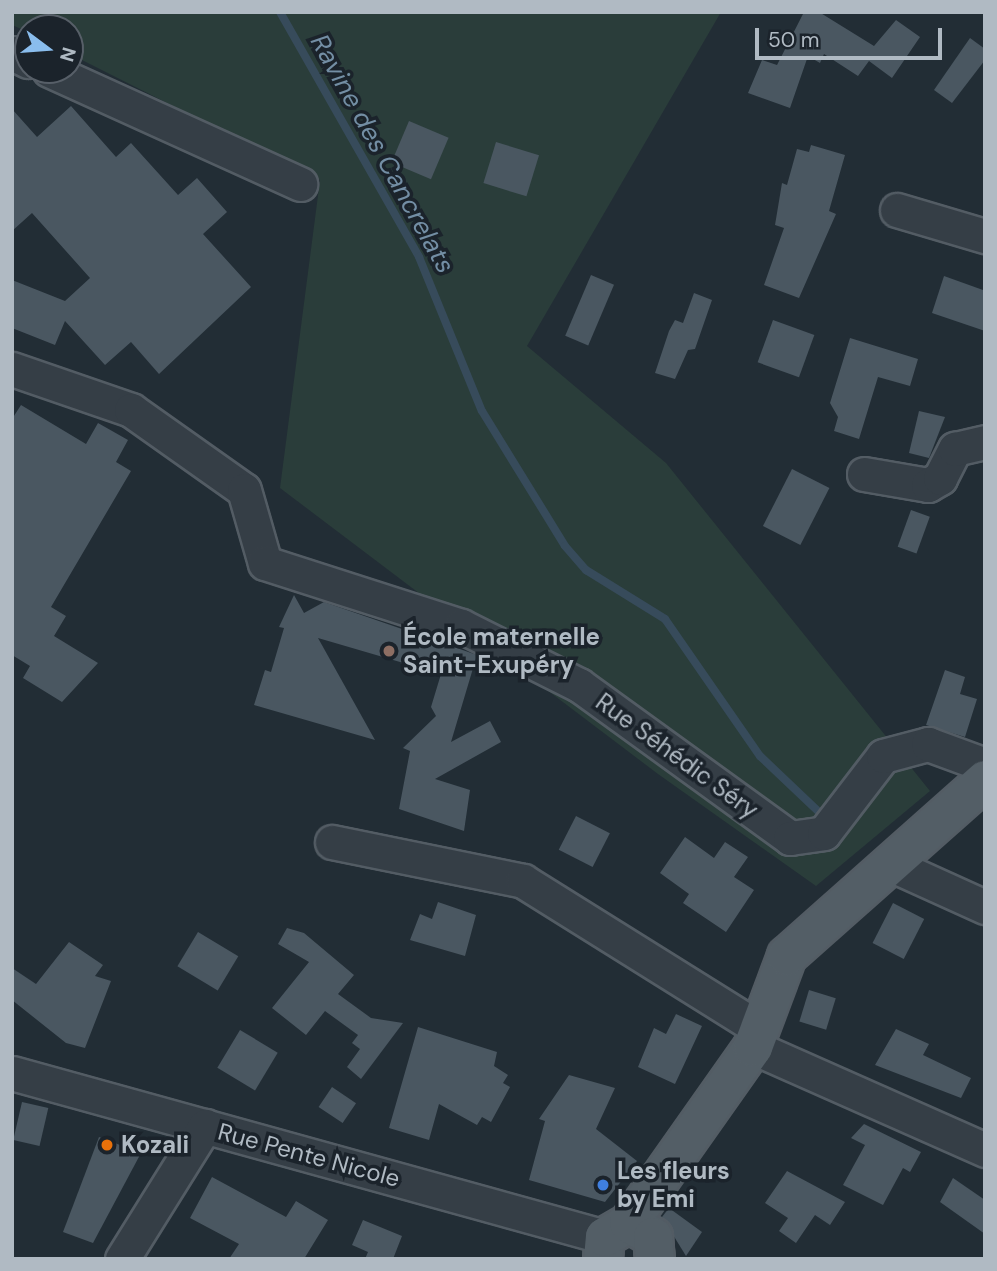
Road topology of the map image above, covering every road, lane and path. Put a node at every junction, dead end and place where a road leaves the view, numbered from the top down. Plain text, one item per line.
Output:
1 (80, 84) edge
2 (300, 184) dead end
3 (897, 210) dead end
4 (985, 236) edge
5 (12, 369) edge
6 (985, 442) edge
7 (864, 474) dead end
8 (985, 765) edge
9 (985, 780) edge
10 (332, 842) dead end
11 (890, 864) junction
12 (985, 908) edge
13 (757, 1038) junction
14 (12, 1073) edge
15 (205, 1126) junction
16 (985, 1150) edge
17 (612, 1239) edge
18 (122, 1259) edge
19 (655, 1259) edge

1 - 2 street
3 - 4 street
5 - 8 street, Rue Séhédic Séry
6 - 7 street
9 - 11 main road
10 - 13 street
11 - 12 street
11 - 13 main road
13 - 16 street
13 - 17 main road
14 - 15 street, Rue Pente Nicole
15 - 17 street, Rue Pente Nicole
15 - 18 street
17 - 19 main road

